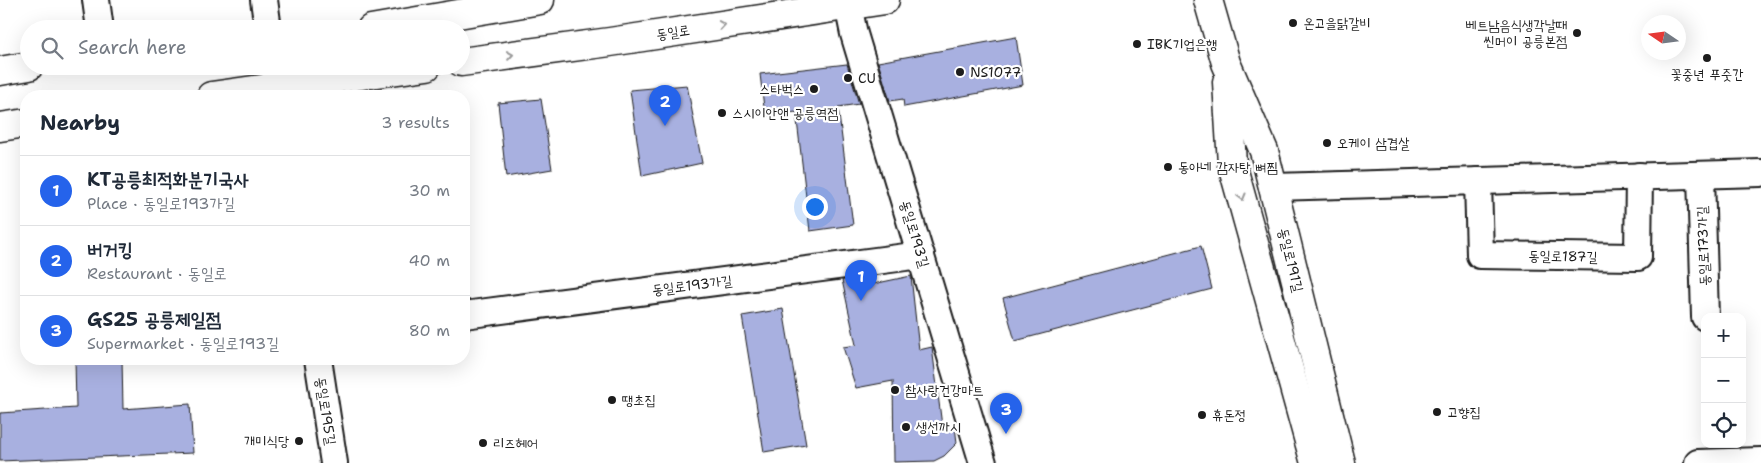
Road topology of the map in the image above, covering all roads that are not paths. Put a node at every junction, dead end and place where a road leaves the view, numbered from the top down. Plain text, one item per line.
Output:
1 (96, 0) edge
2 (264, 0) edge
3 (540, 0) edge
4 (885, 0) edge
5 (1208, 0) edge
6 (848, 2) edge
7 (99, 20) edge
8 (267, 20) edge
9 (423, 20) edge
10 (470, 61) edge
11 (1226, 63) junction
12 (20, 67) edge
13 (0, 70) edge
14 (348, 75) edge
15 (277, 83) edge
16 (241, 90) edge
17 (20, 124) edge
18 (0, 127) edge
19 (1761, 173) edge
20 (1700, 175) junction
21 (1640, 176) junction
22 (1478, 181) junction
23 (1274, 187) junction
24 (921, 256) junction
25 (1705, 313) edge
26 (470, 314) edge
27 (319, 365) edge
28 (1709, 448) edge
29 (1761, 461) edge
30 (334, 463) edge
31 (984, 463) edge
32 (1315, 463) edge
33 (1329, 463) edge
34 (1341, 463) edge
35 (1698, 463) edge
36 (1710, 463) edge

1 - 7 street
2 - 8 street
3 - 9 main road
4 - 6 main road, 동일로
5 - 11 main road, 동일로191길
10 -> 6 main road, 동일로
6 - 24 street, 동일로193길
11 - 23 main road, 동일로191길
11 -> 32 main road, 동일로191길
11 - 33 main road, 동일로191길
12 - 13 main road
14 - 15 main road
15 - 16 main road
17 - 18 main road
19 - 20 street
20 - 21 street
20 - 25 street, 동일로173가길
21 - 22 street
21 - 22 street, 동일로187길
22 - 23 street
23 - 34 main road, 동일로191길
24 - 26 street, 동일로193가길
24 - 31 street, 동일로193길
27 - 30 street, 동일로195길
28 - 36 street
29 - 36 street
35 - 36 street

